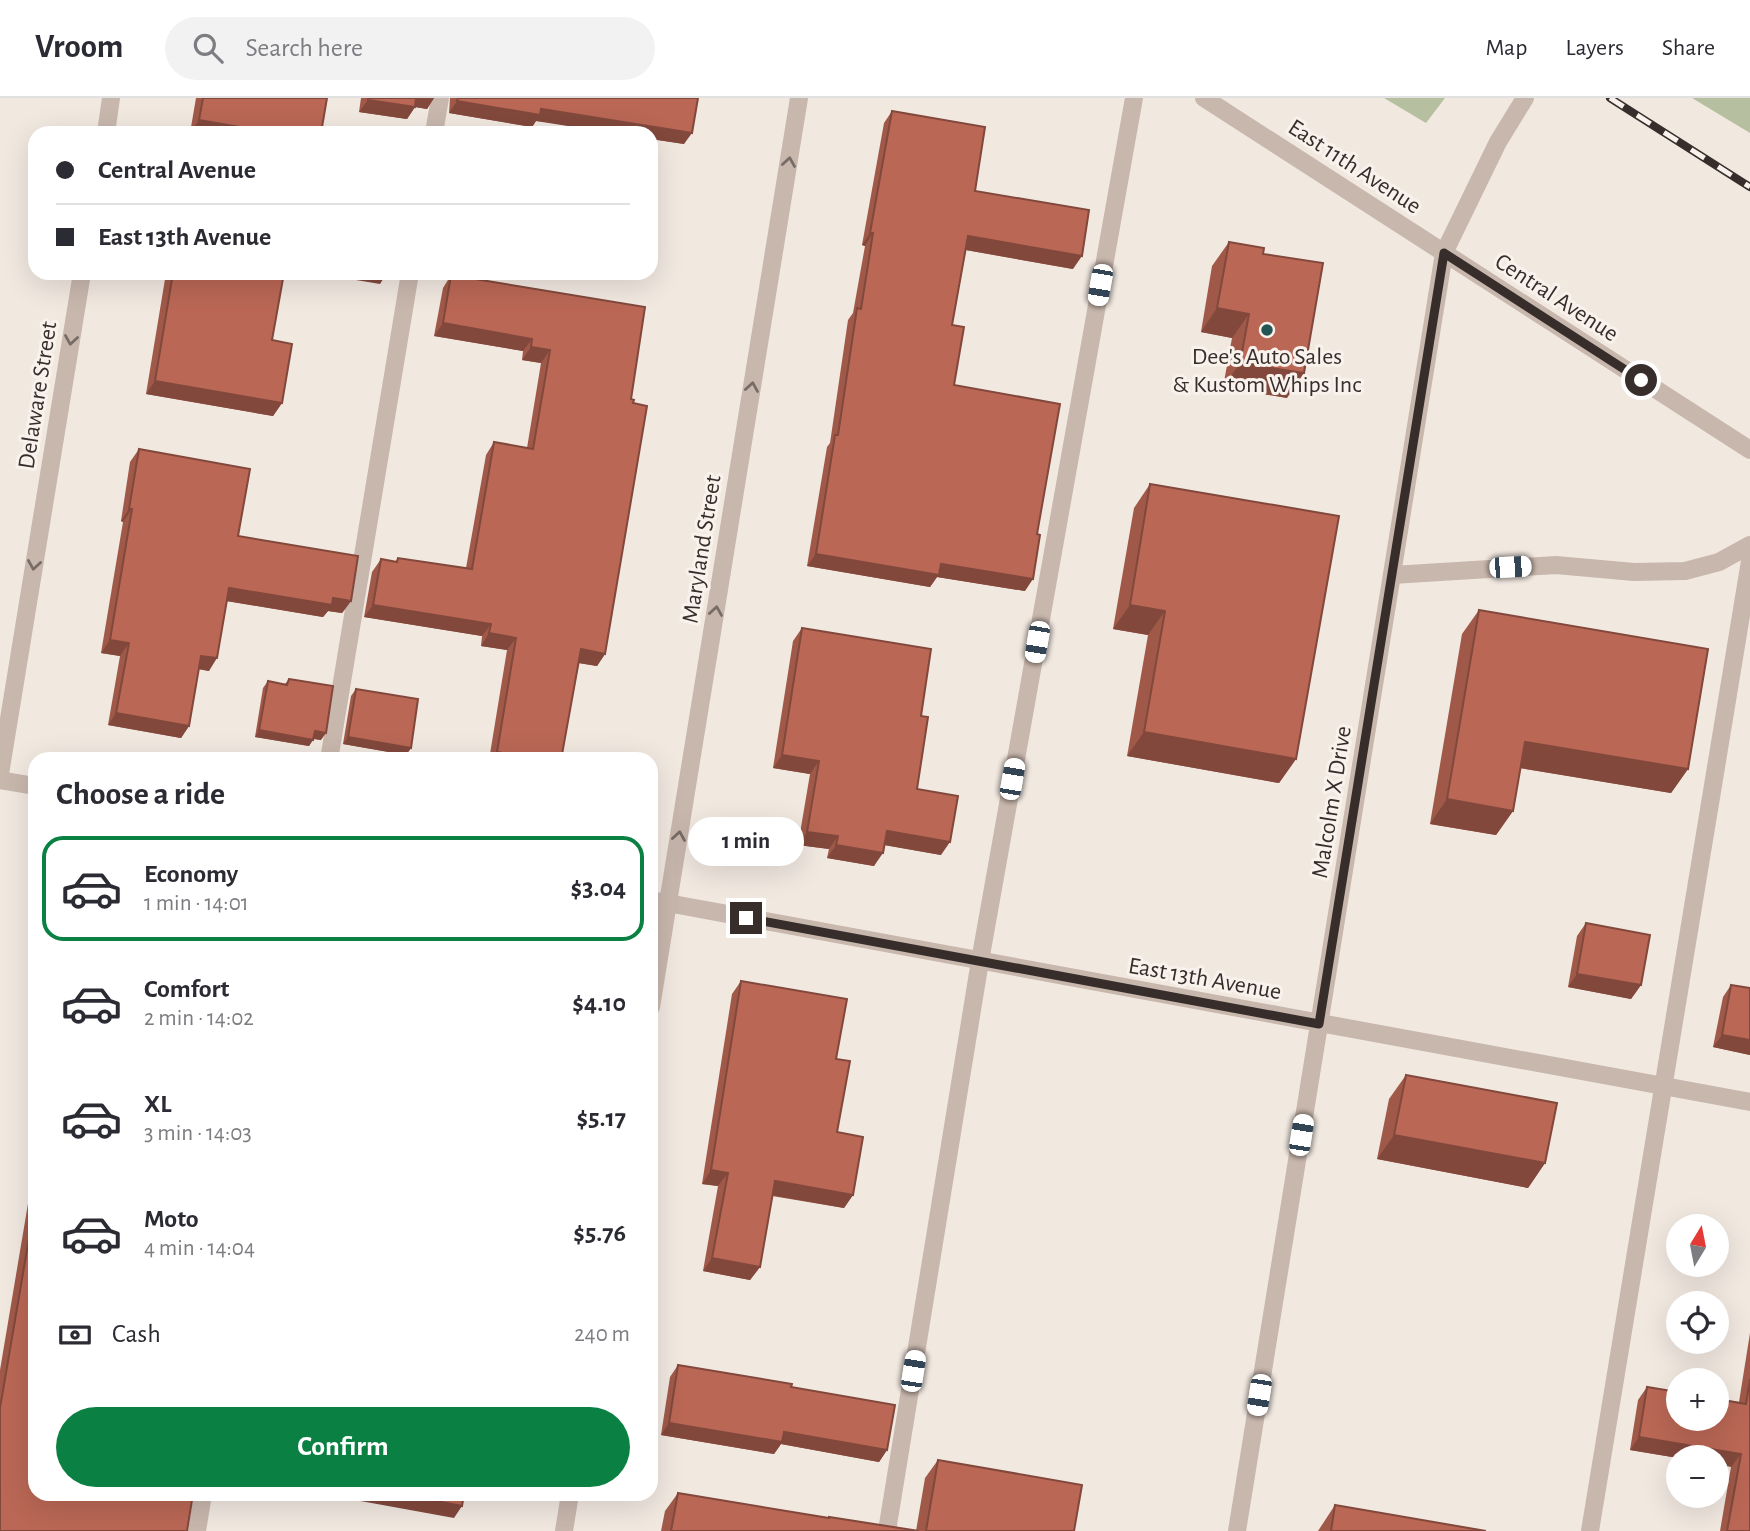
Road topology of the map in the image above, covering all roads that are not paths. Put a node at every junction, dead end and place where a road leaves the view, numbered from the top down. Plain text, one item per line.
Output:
1 (111, 98) edge
2 (440, 98) edge
3 (799, 98) edge
4 (1134, 98) edge
5 (1204, 98) edge
6 (1525, 98) edge
7 (107, 126) edge
8 (435, 126) edge
9 (1444, 253) junction
10 (81, 280) edge
11 (409, 280) edge
12 (1750, 450) edge
13 (1750, 545) edge
14 (1750, 561) edge
15 (1392, 575) junction
16 (330, 752) edge
17 (0, 774) edge
18 (0, 780) edge
19 (28, 785) edge
20 (659, 902) edge
21 (980, 961) junction
22 (1319, 1024) junction
23 (1663, 1087) junction
24 (1750, 1102) edge
25 (202, 1501) edge
26 (569, 1501) edge
27 (197, 1531) edge
28 (564, 1531) edge
29 (887, 1531) edge
30 (1237, 1531) edge
31 (1590, 1531) edge

1 - 7 street
2 - 8 street
20 -> 3 street, Maryland Street
4 - 21 street
5 - 9 street, East 11th Avenue
6 - 9 street, Malcolm X Drive
9 - 12 street, Central Avenue
9 - 15 street, Malcolm X Drive
10 -> 17 street, Delaware Street
11 - 16 street
13 - 15 street
14 - 23 street
15 - 22 street, Malcolm X Drive
18 - 19 street
20 - 21 street, East 13th Avenue
21 - 22 street, East 13th Avenue
21 - 29 street
22 - 23 street, East 13th Avenue
22 - 30 street, Malcolm X Drive
23 - 24 street, East 13th Avenue
23 - 31 street
25 - 27 street
26 - 28 street

